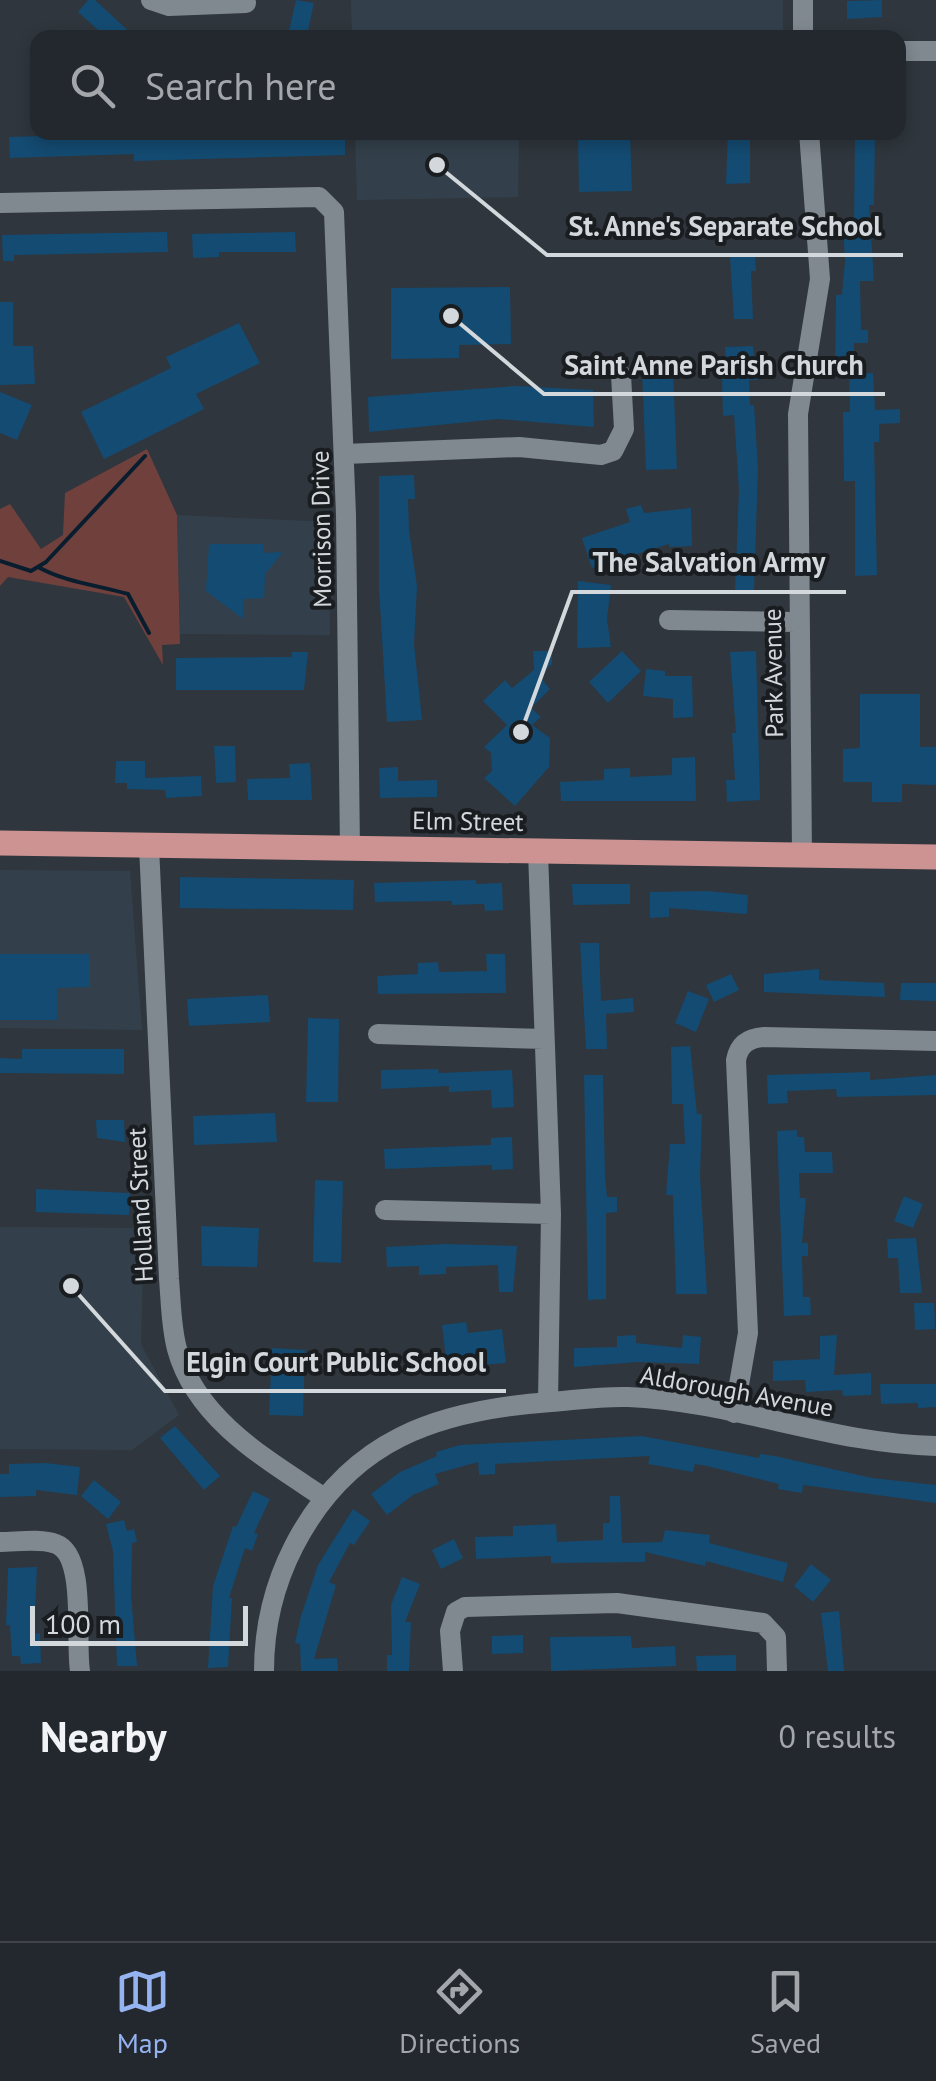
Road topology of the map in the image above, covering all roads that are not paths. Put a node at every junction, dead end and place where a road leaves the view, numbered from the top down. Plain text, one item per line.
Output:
1 (151, 0) edge
2 (802, 0) edge
3 (246, 4) dead end
4 (802, 30) edge
5 (906, 51) edge
6 (936, 51) edge
7 (810, 140) edge
8 (0, 202) edge
9 (621, 375) dead end
10 (345, 454) junction
11 (669, 620) dead end
12 (796, 622) junction
13 (0, 843) edge
14 (148, 846) junction
15 (350, 850) junction
16 (538, 852) junction
17 (802, 855) junction
18 (936, 857) edge
19 (378, 1034) dead end
20 (544, 1038) junction
21 (936, 1041) edge
22 (385, 1210) dead end
23 (551, 1214) junction
24 (548, 1402) junction
25 (734, 1412) junction
26 (936, 1446) edge
27 (323, 1497) junction
28 (0, 1542) edge
29 (80, 1671) edge
30 (264, 1671) edge
31 (453, 1671) edge
32 (777, 1671) edge

1 - 3 street
2 - 4 street
5 - 6 street
7 - 12 street, Park Avenue
8 - 10 street, Morrison Drive
9 - 10 street
10 - 15 street, Morrison Drive
11 - 12 street
12 - 17 street, Park Avenue
13 - 14 main road, Elm Street
14 - 15 main road, Elm Street
14 - 27 street, Holland Street
15 - 16 main road, Elm Street
16 - 17 main road, Elm Street
16 - 20 street
17 - 18 main road, Elm Street
19 - 20 street
20 - 23 street
21 - 25 street
22 - 23 street
23 - 24 street
24 - 25 street, Aldorough Avenue
24 - 27 street, Aldorough Avenue
25 - 26 street, Aldorough Avenue
27 - 30 street, Aldorough Avenue
28 - 29 street
31 - 32 street

